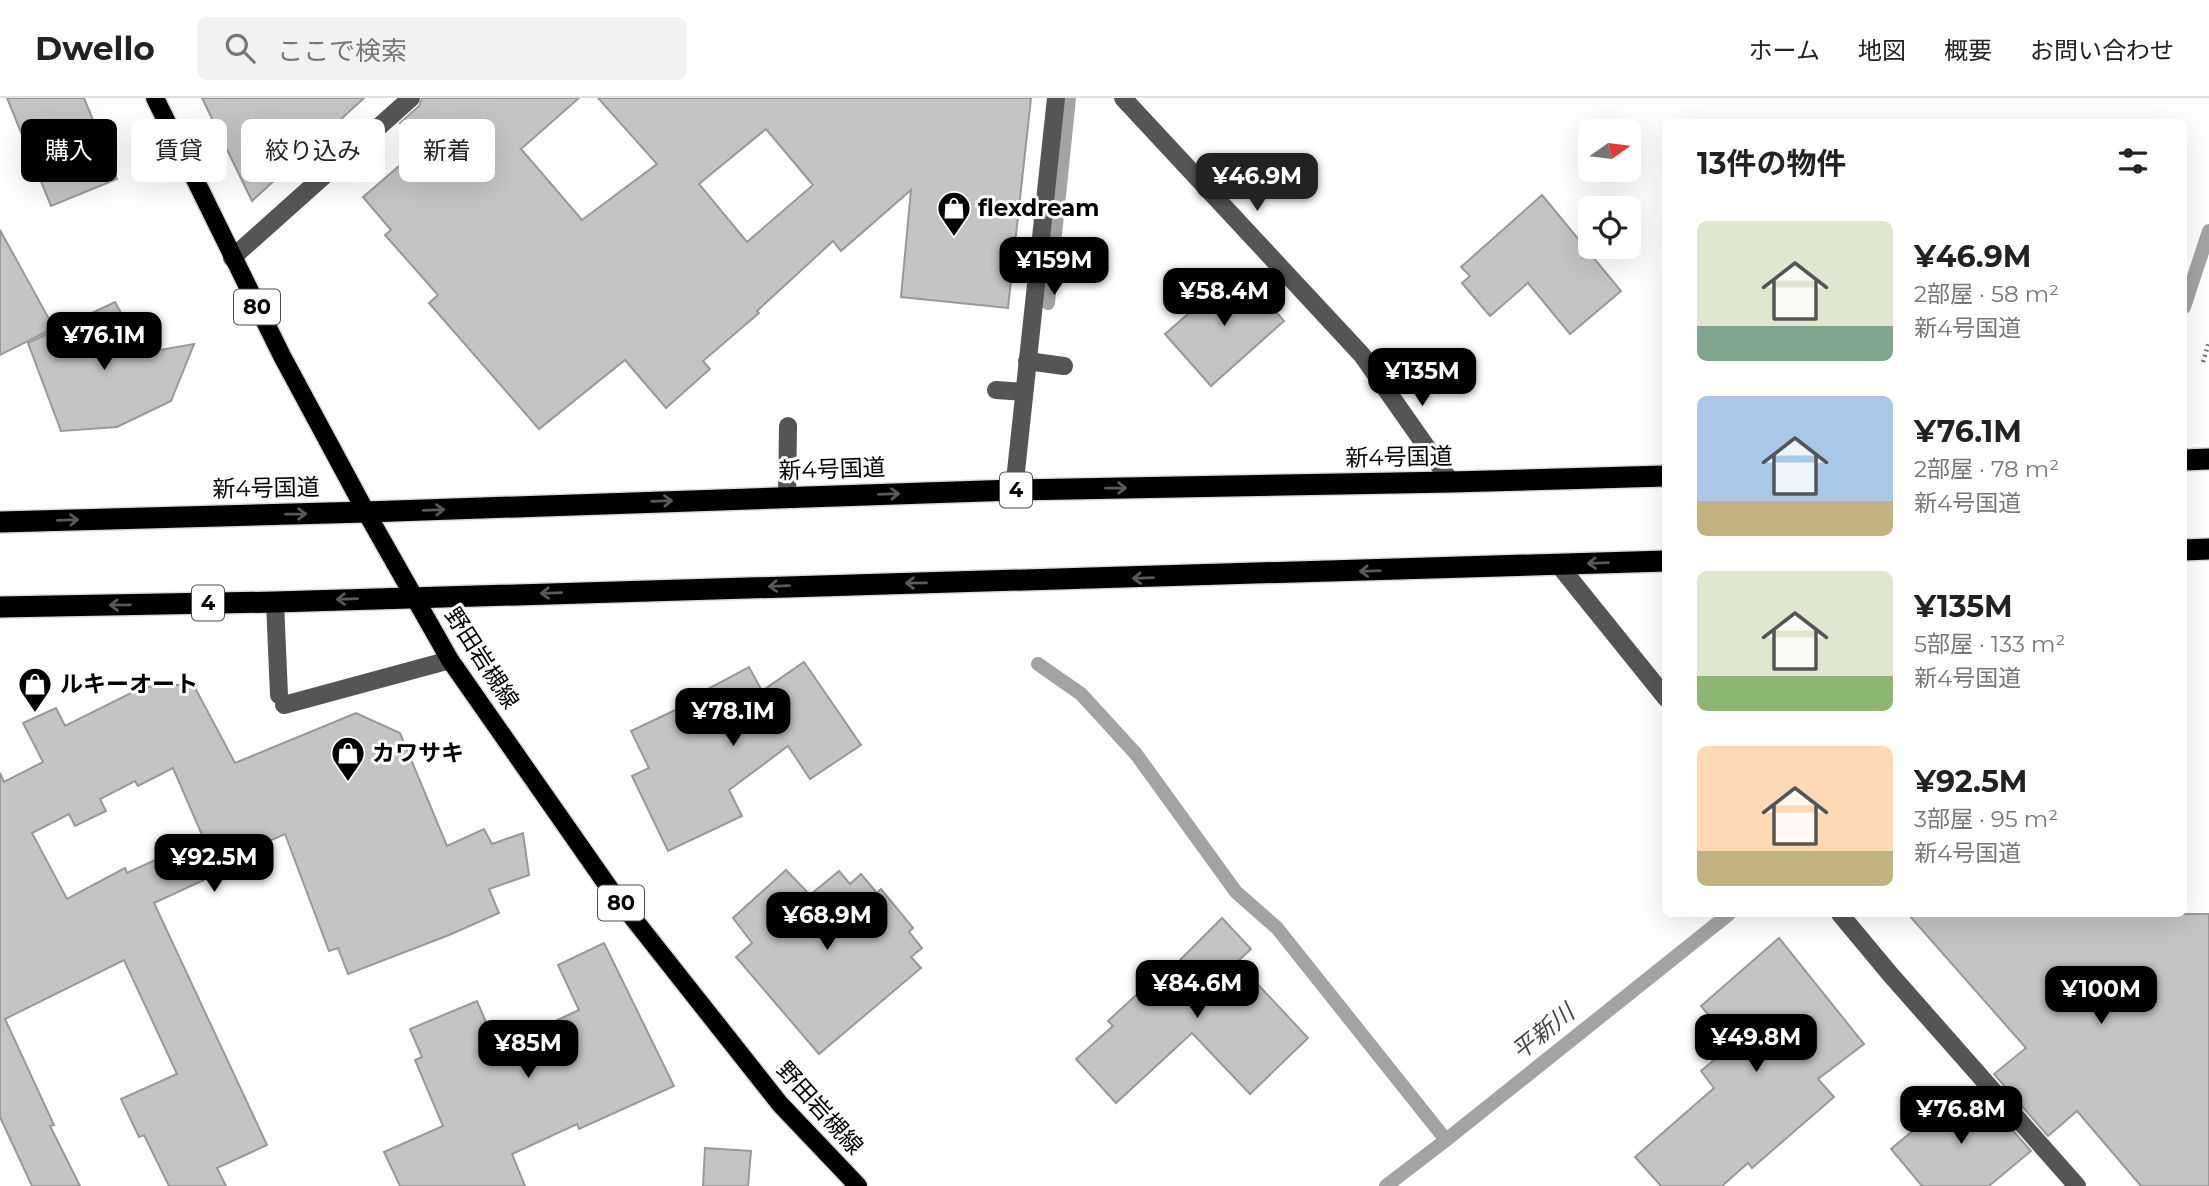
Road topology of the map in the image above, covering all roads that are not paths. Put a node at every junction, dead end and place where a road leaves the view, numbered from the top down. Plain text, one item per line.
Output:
1 (155, 98) edge
2 (411, 98) edge
3 (1123, 98) edge
4 (1056, 99) edge
5 (232, 258) junction
6 (1027, 361) junction
7 (1064, 366) dead end
8 (996, 390) dead end
9 (1024, 392) junction
10 (788, 426) dead end
11 (2209, 459) edge
12 (2187, 460) edge
13 (1662, 476) edge
14 (1451, 482) junction
15 (1014, 490) junction
16 (787, 497) junction
17 (366, 512) junction
18 (0, 522) edge
19 (2209, 549) edge
20 (2187, 550) edge
21 (1662, 561) edge
22 (1558, 564) junction
23 (415, 597) junction
24 (275, 602) junction
25 (0, 607) edge
26 (450, 660) junction
27 (1662, 693) edge
28 (1842, 917) edge
29 (859, 1186) edge
30 (2077, 1186) edge

1 - 5 main road, 野田岩槻線 / 80
2 - 5 street
3 - 14 street
4 - 6 street
5 - 17 main road, 野田岩槻線 / 80
6 - 7 street
6 - 9 street
8 - 9 street
9 - 15 street
10 - 16 street
11 - 12 highway
13 - 14 highway, 新4号国道 / 4
15 -> 14 highway, 新4号国道 / 4
16 -> 15 highway, 新4号国道 / 4
17 -> 16 highway, 新4号国道 / 4
18 -> 17 highway, 新4号国道 / 4
17 - 23 main road, 野田岩槻線 / 80
19 - 20 highway
21 -> 22 highway, 4
22 -> 23 highway, 4
22 - 27 street
23 -> 24 highway, 4
23 - 26 main road, 野田岩槻線 / 80
24 -> 25 highway, 4
24 - 26 street
26 - 29 main road, 野田岩槻線 / 80
28 - 30 street

